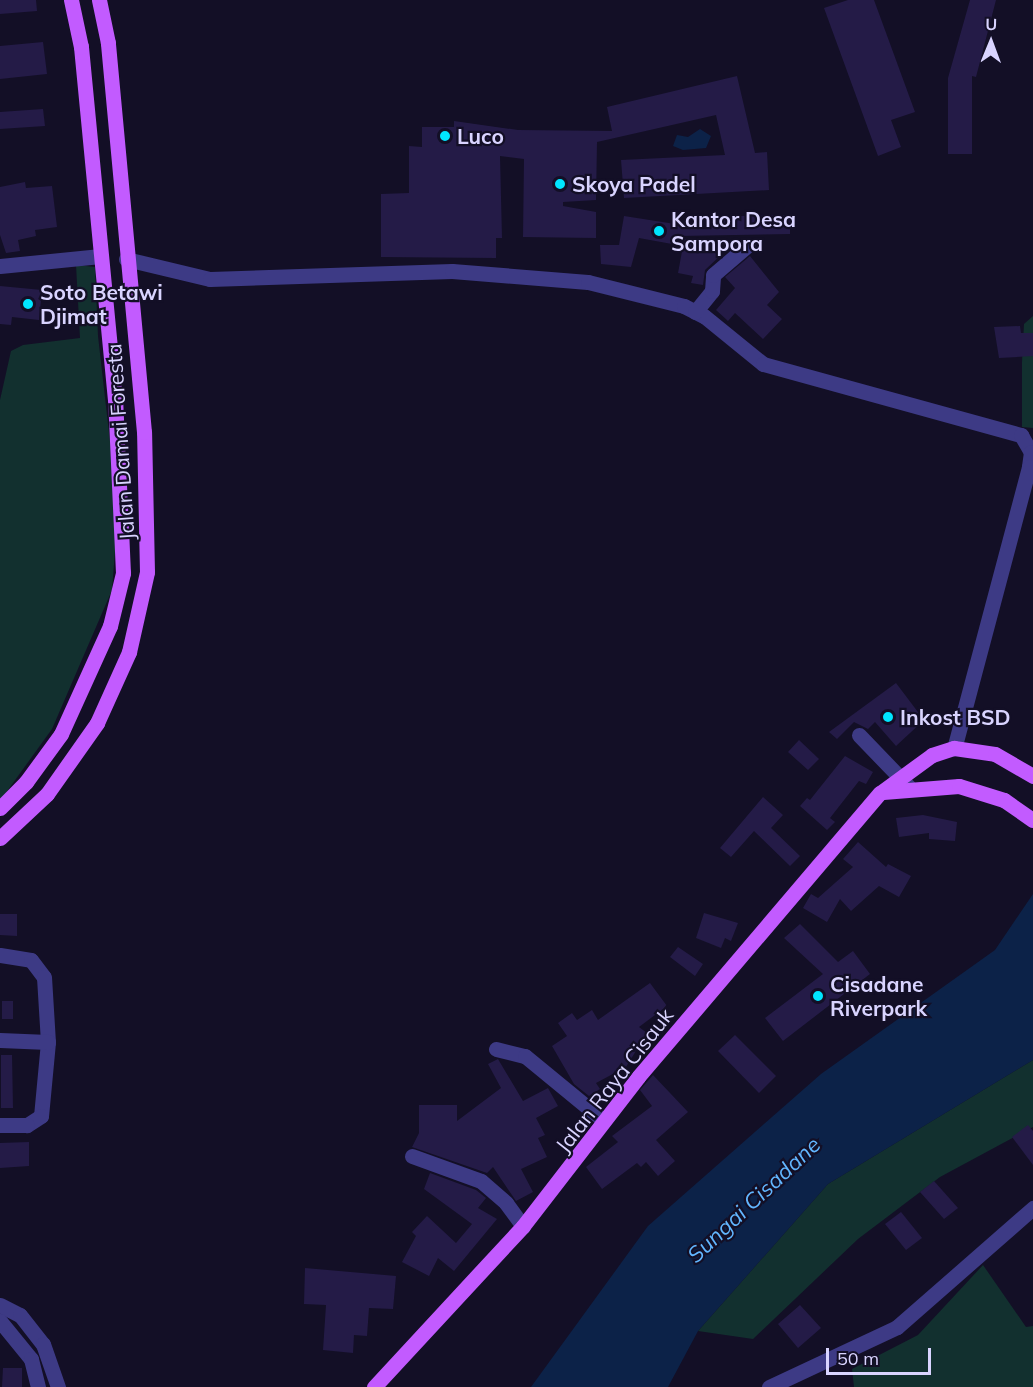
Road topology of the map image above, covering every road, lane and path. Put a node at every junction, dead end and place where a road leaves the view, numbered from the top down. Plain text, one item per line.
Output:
1 (70, 0) edge
2 (99, 0) edge
3 (108, 43) junction
4 (81, 47) junction
5 (748, 245) dead end
6 (101, 256) junction
7 (126, 259) junction
8 (0, 266) edge
9 (695, 312) junction
10 (144, 432) junction
11 (117, 433) junction
12 (859, 735) dead end
13 (954, 748) junction
14 (1033, 776) edge
15 (904, 782) junction
16 (0, 807) edge
17 (1033, 820) edge
18 (0, 838) edge
19 (0, 955) edge
20 (0, 1040) edge
21 (48, 1042) junction
22 (496, 1049) dead end
23 (604, 1121) junction
24 (0, 1125) edge
25 (412, 1156) dead end
26 (1033, 1208) edge
27 (523, 1226) junction
28 (0, 1305) edge
29 (0, 1321) edge
30 (38, 1387) edge
31 (58, 1387) edge
32 (374, 1387) edge
33 (769, 1387) edge

1 - 4 main road, Jalan Damai Foresta
2 - 3 main road, Jalan Damai Foresta
3 - 4 main road
3 - 7 main road, Jalan Damai Foresta
4 - 6 main road, Jalan Damai Foresta
5 - 9 street
6 - 8 street
6 - 11 main road, Jalan Damai Foresta
7 - 9 street
7 - 10 main road, Jalan Damai Foresta
9 - 13 street
10 - 11 main road
10 - 18 main road, Jalan Damai Foresta
11 - 16 main road, Jalan Damai Foresta
12 - 15 street
13 - 14 main road, Jalan Raya Cisauk
13 - 15 main road, Jalan Raya Cisauk
15 - 17 main road, Jalan Raya Cisauk
15 - 23 main road, Jalan Raya Cisauk
19 - 21 street
20 - 21 street
21 - 24 street
22 - 23 street
23 - 27 main road, Jalan Raya Cisauk
25 - 27 street
26 - 33 street
27 - 32 main road, Jalan Raya Cisauk
28 - 31 street
29 - 30 street

